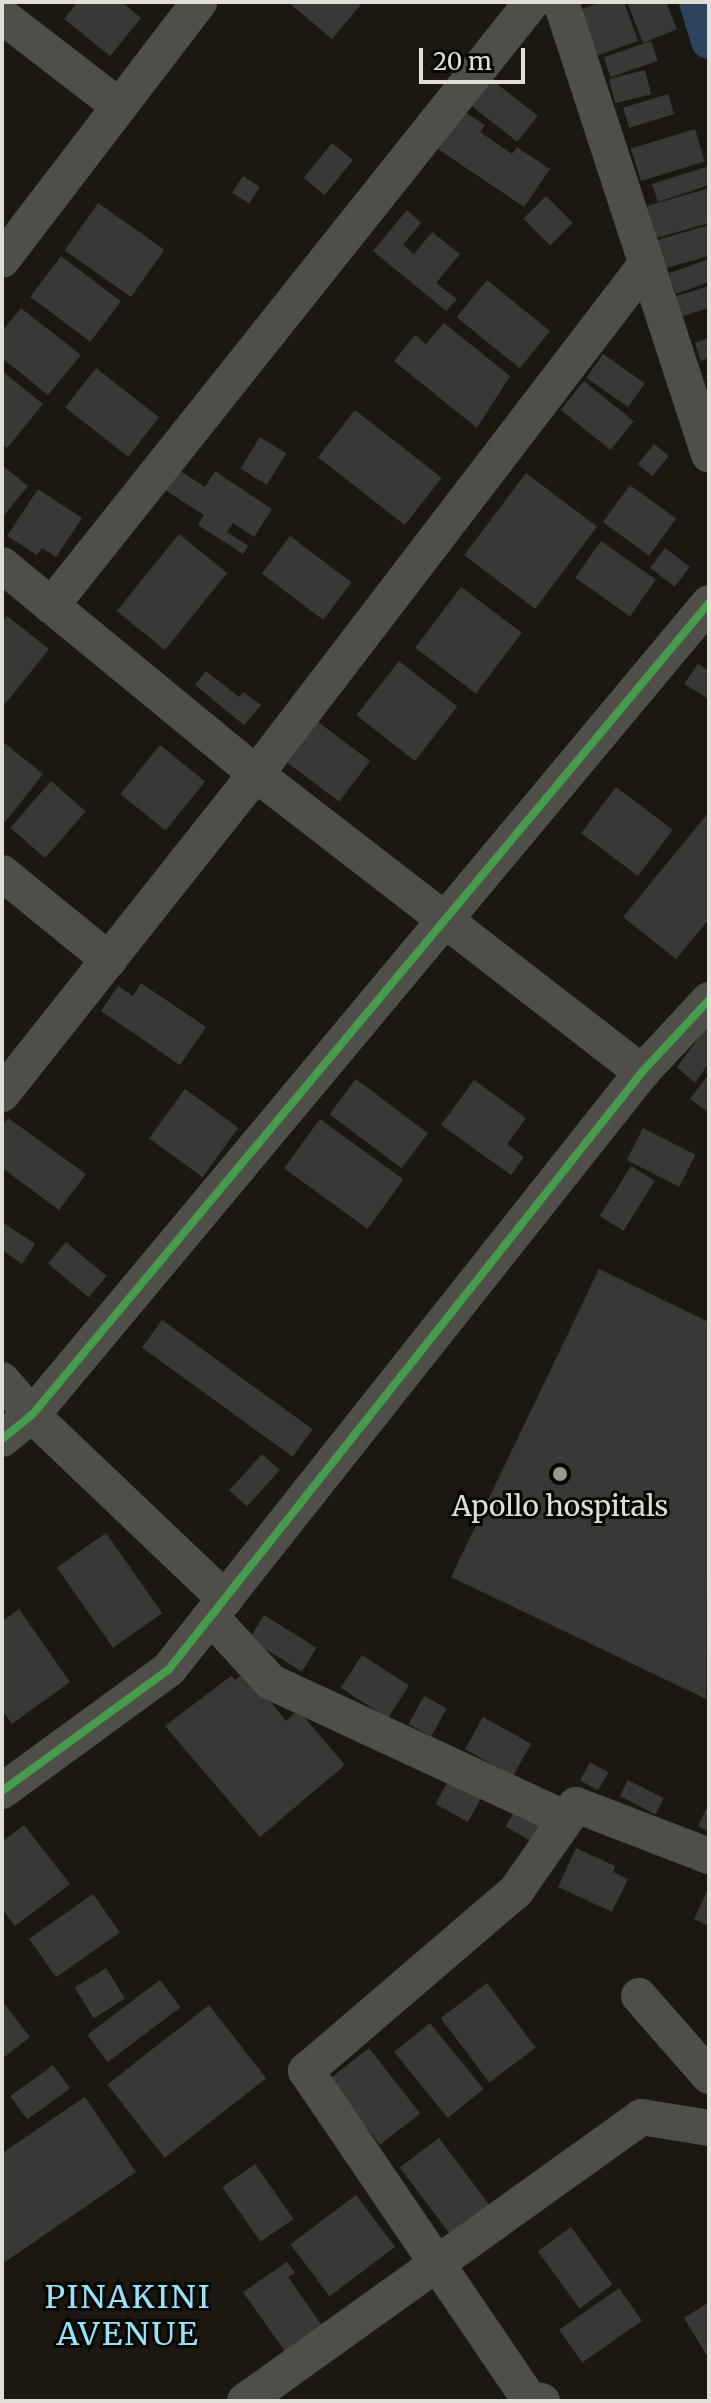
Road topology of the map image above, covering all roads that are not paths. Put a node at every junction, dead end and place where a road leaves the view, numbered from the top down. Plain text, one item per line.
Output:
1 (199, 2) edge
2 (532, 2) edge
3 (561, 2) edge
4 (2, 16) edge
5 (119, 106) junction
6 (2, 260) edge
7 (647, 263) junction
8 (709, 454) edge
9 (2, 565) edge
10 (709, 603) edge
11 (51, 606) junction
12 (256, 774) junction
13 (2, 873) edge
14 (442, 918) junction
15 (109, 960) junction
16 (709, 1000) edge
17 (642, 1072) junction
18 (2, 1094) edge
19 (2, 1380) edge
20 (32, 1415) junction
21 (2, 1439) edge
22 (218, 1608) junction
23 (2, 1791) edge
24 (566, 1819) junction
25 (709, 1856) edge
26 (639, 1996) dead end
27 (709, 2076) edge
28 (709, 2128) edge
29 (436, 2263) junction
30 (245, 2401) edge
31 (542, 2401) edge

1 - 5 street
2 - 11 street
3 - 7 street
4 - 5 street
5 - 6 street
7 - 8 street
7 - 12 street
9 - 11 street
10 - 14 street
11 - 12 street
12 - 14 street
12 - 15 street
13 - 15 street
14 - 17 street
14 - 20 street
15 - 18 street
16 - 17 street
17 - 22 street
19 - 20 street
20 - 21 street
20 - 22 street
22 - 23 street
22 - 24 street
24 - 25 street
24 - 29 street
26 - 27 street
28 - 29 street
29 - 30 street
29 - 31 street

